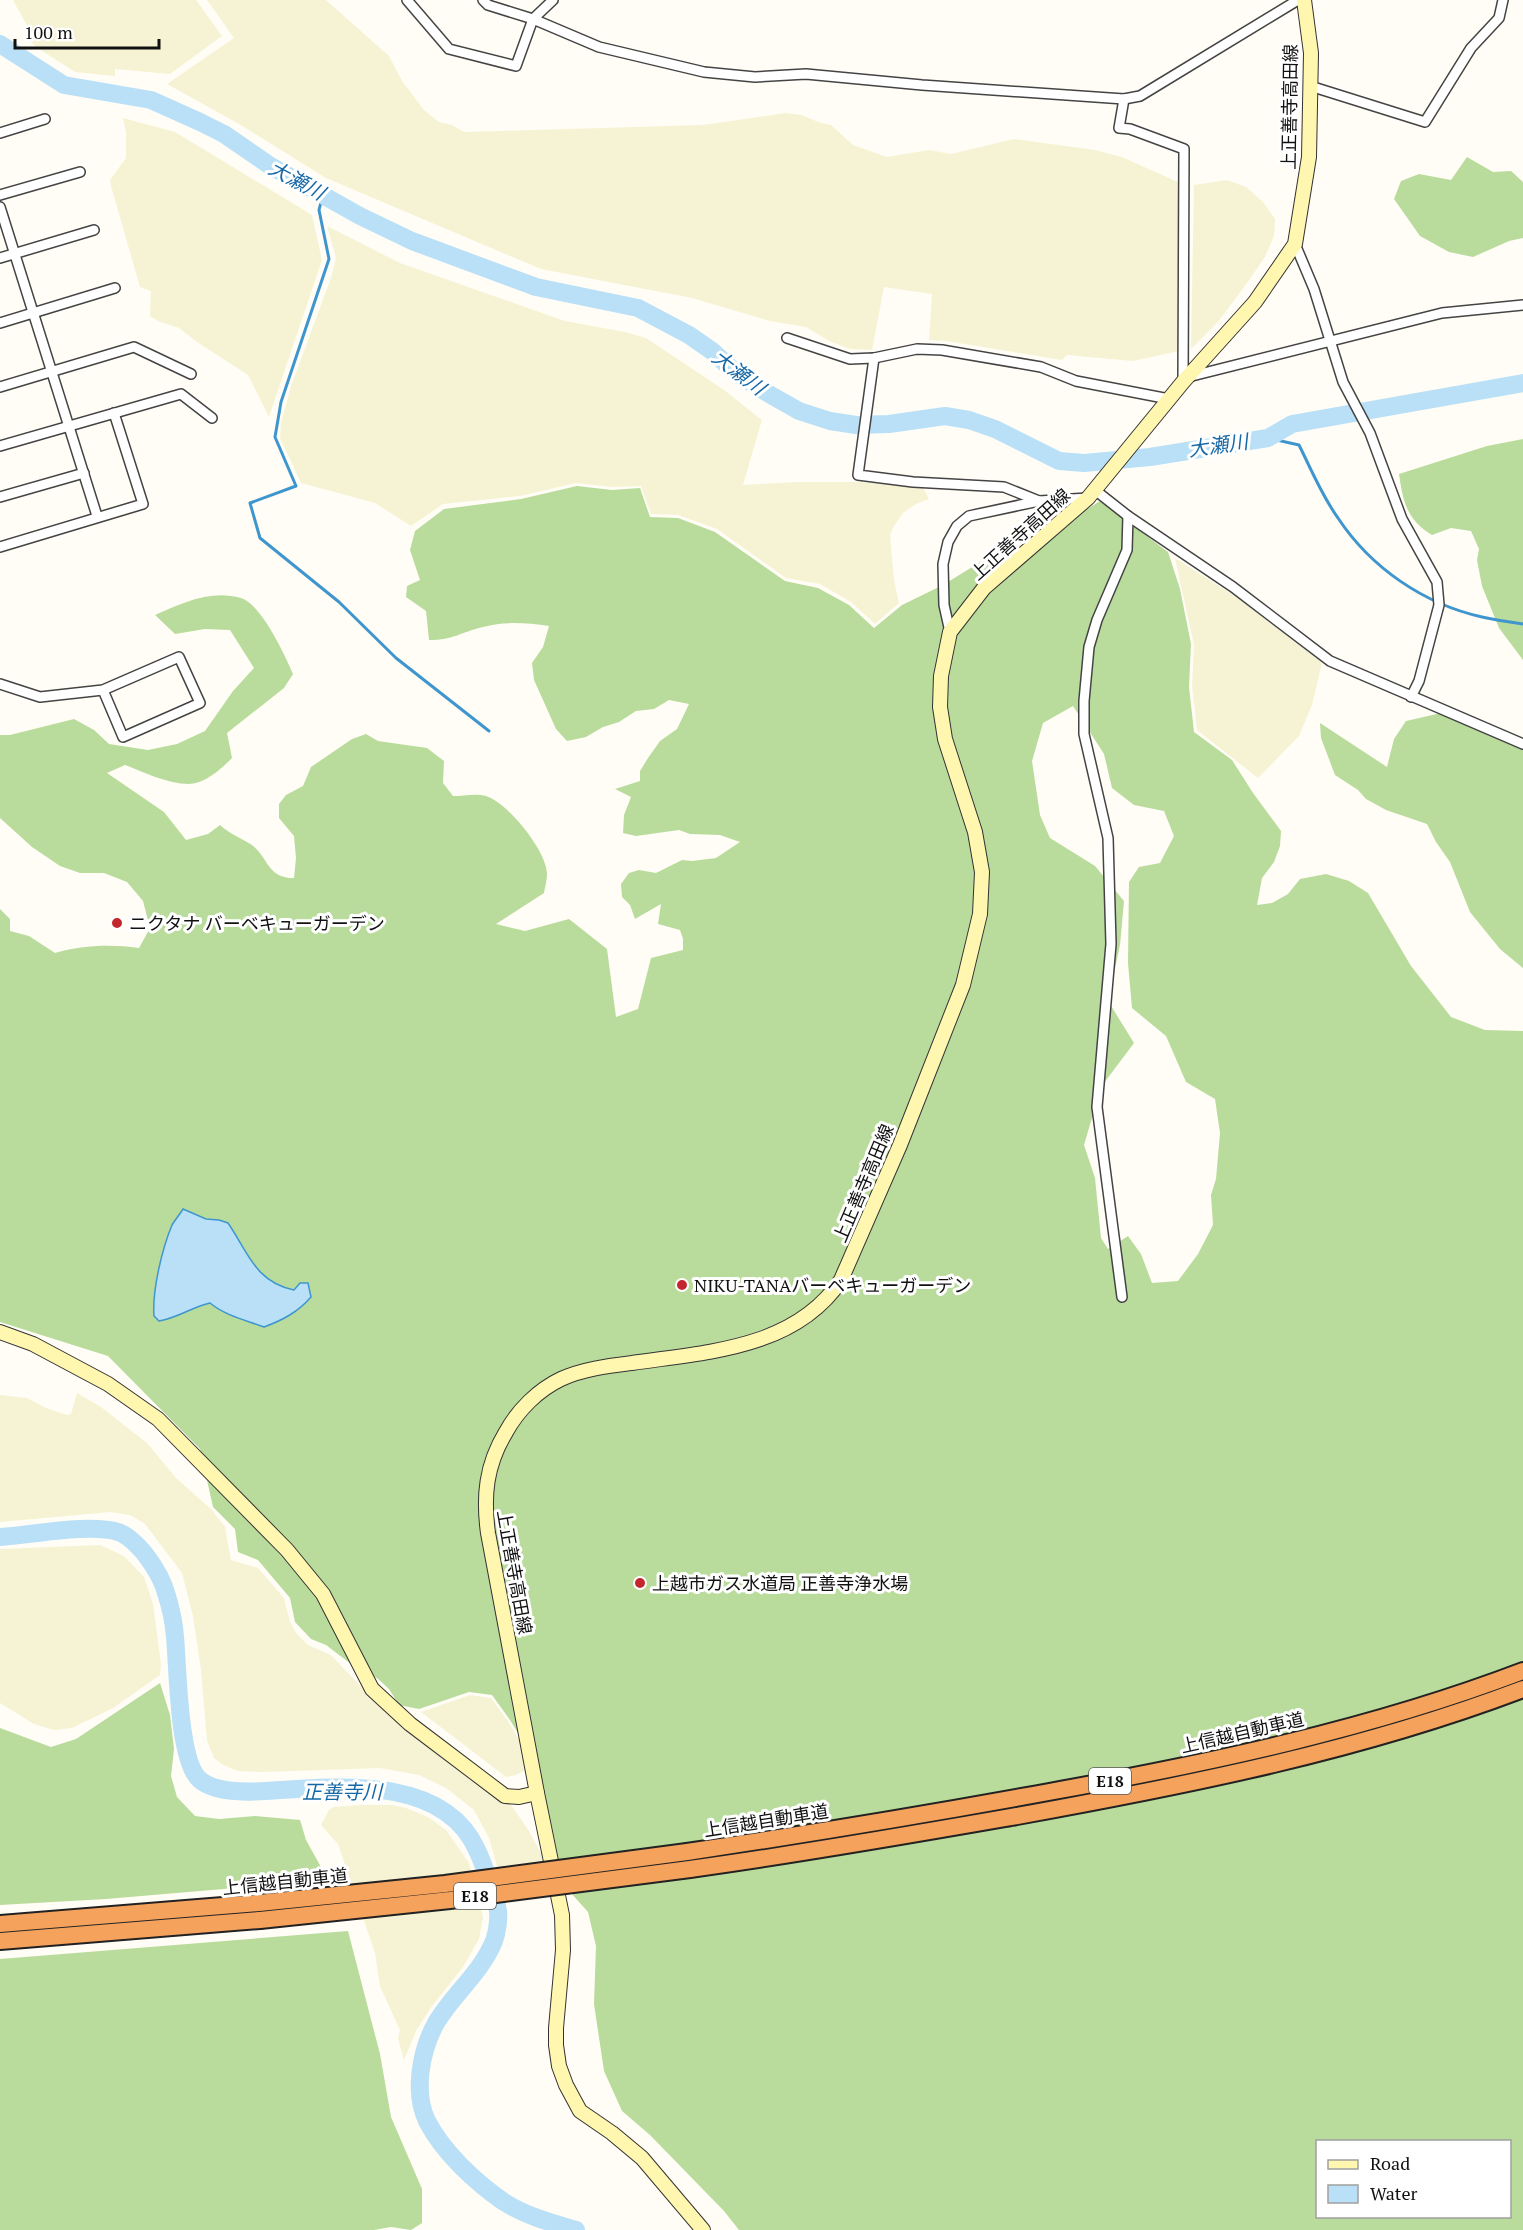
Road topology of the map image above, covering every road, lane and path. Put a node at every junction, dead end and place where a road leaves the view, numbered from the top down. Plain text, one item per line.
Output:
1 (408, 0) edge
2 (483, 0) edge
3 (553, 0) edge
4 (1298, 0) edge
5 (1304, 0) edge
6 (1503, 0) edge
7 (533, 19) junction
8 (1310, 86) junction
9 (1124, 99) junction
10 (45, 119) dead end
11 (0, 133) edge
12 (80, 172) dead end
13 (0, 195) edge
14 (0, 207) edge
15 (94, 230) dead end
16 (1295, 244) junction
17 (15, 254) junction
18 (0, 258) edge
19 (115, 288) dead end
20 (1523, 305) edge
21 (33, 313) junction
22 (0, 323) edge
23 (787, 338) dead end
24 (1331, 342) junction
25 (874, 358) junction
26 (52, 371) junction
27 (191, 374) dead end
28 (1185, 380) junction
29 (0, 387) edge
30 (1169, 399) junction
31 (114, 413) junction
32 (212, 418) dead end
33 (69, 426) junction
34 (0, 446) edge
35 (84, 472) junction
36 (1091, 494) junction
37 (0, 497) edge
38 (1039, 501) junction
39 (98, 516) junction
40 (1128, 516) junction
41 (0, 547) edge
42 (950, 632) junction
43 (0, 684) edge
44 (103, 690) junction
45 (1411, 697) junction
46 (1523, 744) edge
47 (1122, 1297) dead end
48 (0, 1332) edge
49 (1523, 1671) edge
50 (1523, 1689) edge
51 (537, 1793) junction
52 (260, 1912) junction
53 (0, 1924) edge
54 (0, 1941) edge
55 (703, 2230) edge

1 - 7 street
2 - 7 street
3 - 7 street
4 - 9 street
5 - 8 main road, 上正善寺高田線
6 - 8 street
7 - 9 street
8 - 16 main road, 上正善寺高田線
9 - 28 street
10 - 11 street
12 - 13 street
14 - 17 street
15 - 17 street
16 - 24 street
16 - 28 main road, 上正善寺高田線
17 - 18 street
17 - 21 street
19 - 21 street
20 - 24 street
21 - 22 street
21 - 26 street
23 - 25 street
24 - 28 street
24 - 45 street
25 - 30 street
25 - 38 street
26 - 27 street
26 - 29 street
26 - 33 street
28 - 30 main road, 上正善寺高田線
30 - 36 main road, 上正善寺高田線
31 - 32 street
31 - 33 street
31 - 39 street
33 - 34 street
33 - 35 street
35 - 37 street
35 - 39 street
36 - 38 street
36 - 40 street
36 - 42 main road, 上正善寺高田線
38 - 42 street
39 - 41 street
40 - 45 street
40 - 47 street
42 - 51 main road, 上正善寺高田線
43 - 44 street
44 - 44 street
45 - 46 street
48 - 51 main road
49 - 52 highway, 上信越自動車道 / E18, bridge
50 - 52 highway, 上信越自動車道 / E18, bridge
51 - 55 main road, 上正善寺高田線
52 - 53 highway, 上信越自動車道 / E18
52 - 54 highway, 上信越自動車道 / E18

